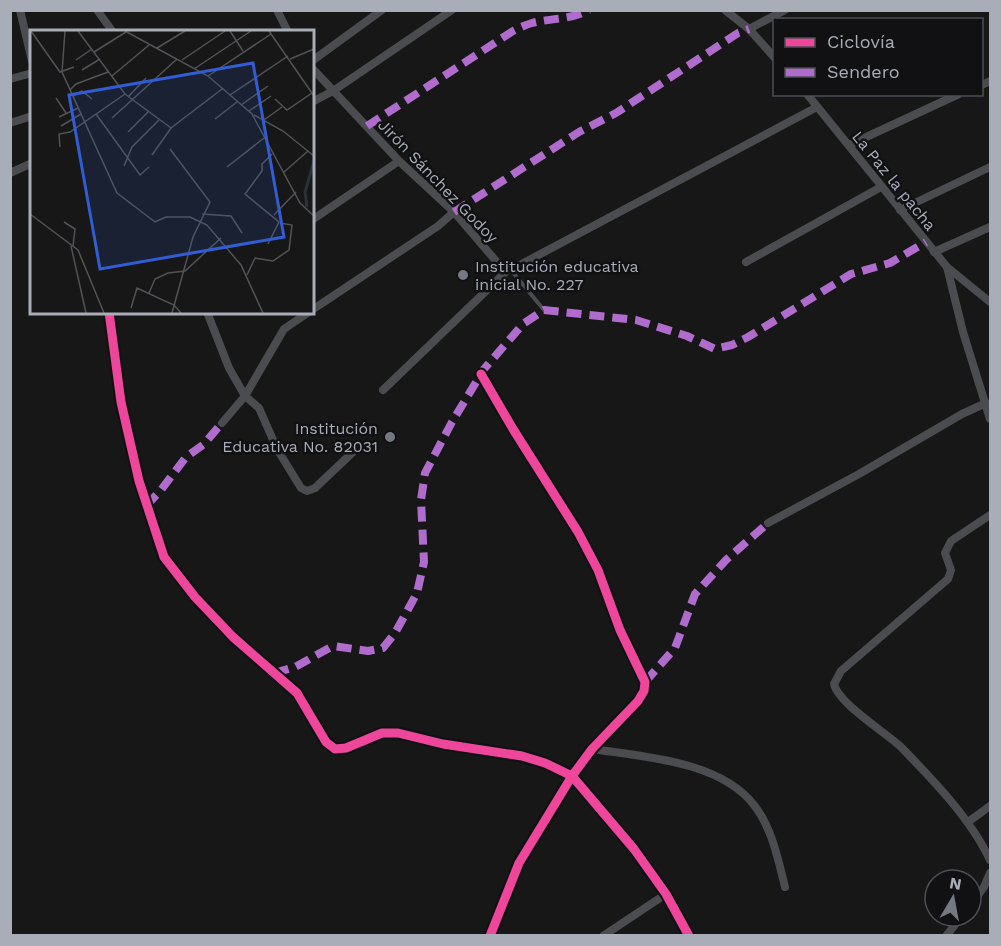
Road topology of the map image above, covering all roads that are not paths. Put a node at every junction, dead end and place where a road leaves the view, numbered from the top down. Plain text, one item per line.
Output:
1 (20, 10) edge
2 (97, 10) edge
3 (277, 10) edge
4 (382, 10) edge
5 (452, 10) edge
6 (725, 10) edge
7 (785, 10) edge
8 (749, 29) junction
9 (112, 30) edge
10 (287, 30) edge
11 (30, 52) edge
12 (773, 56) edge
13 (314, 60) edge
14 (314, 70) edge
15 (30, 74) edge
16 (10, 79) edge
17 (333, 91) junction
18 (809, 96) edge
19 (955, 96) edge
20 (314, 101) edge
21 (817, 107) junction
22 (30, 117) edge
23 (10, 123) edge
24 (849, 146) junction
25 (399, 161) junction
26 (30, 164) edge
27 (990, 167) edge
28 (10, 173) edge
29 (881, 188) junction
30 (900, 210) junction
31 (454, 212) junction
32 (314, 219) edge
33 (990, 227) edge
34 (934, 252) junction
35 (746, 262) dead end
36 (947, 267) junction
37 (509, 269) junction
38 (990, 302) edge
39 (314, 308) edge
40 (544, 310) dead end
41 (109, 314) edge
42 (208, 314) edge
43 (306, 314) edge
44 (481, 374) dead end
45 (383, 390) dead end
46 (245, 396) junction
47 (986, 403) junction
48 (990, 419) edge
49 (222, 423) dead end
50 (353, 452) dead end
51 (990, 515) edge
52 (768, 523) dead end
53 (592, 748) junction
54 (572, 776) junction
55 (990, 806) edge
56 (968, 822) junction
57 (990, 860) edge
58 (990, 873) edge
59 (785, 887) dead end
60 (983, 888) edge
61 (666, 894) junction
62 (489, 936) edge
63 (603, 936) edge
64 (689, 936) edge

1 - 11 street
2 - 9 street
3 - 10 street
4 - 13 street
5 - 17 street
6 - 8 street
7 - 8 street
8 - 12 street
14 - 17 street, Jirón Sánchez Godoy
15 - 16 street
17 - 20 street
17 - 25 street, Jirón Sánchez Godoy
18 - 21 street, La Paz la pacha
19 - 24 street
21 - 24 street, La Paz la pacha
21 - 37 street
22 - 23 street
24 - 29 street, La Paz la pacha
25 - 31 street, Jirón Sánchez Godoy
25 - 32 street
26 - 28 street
27 - 30 street
29 - 30 street, La Paz la pacha
29 - 35 street
30 - 34 street, La Paz la pacha
31 - 37 street, Jirón Sánchez Godoy
31 - 39 street
33 - 34 street
34 - 36 street, La Paz la pacha
36 - 38 street
36 - 47 street, La Paz la pacha
37 - 40 lane, Jirón Sánchez Godoy
37 - 45 street
41 - 54 street
42 - 46 street
43 - 46 street
44 - 53 street
46 - 49 street
46 - 50 street
47 - 48 street, La Paz la pacha
47 - 52 street
51 - 56 street
53 - 54 street
53 - 59 street
54 - 61 street
54 - 62 street
55 - 56 street
56 - 57 street
58 - 60 street
61 - 63 street
61 - 64 street

